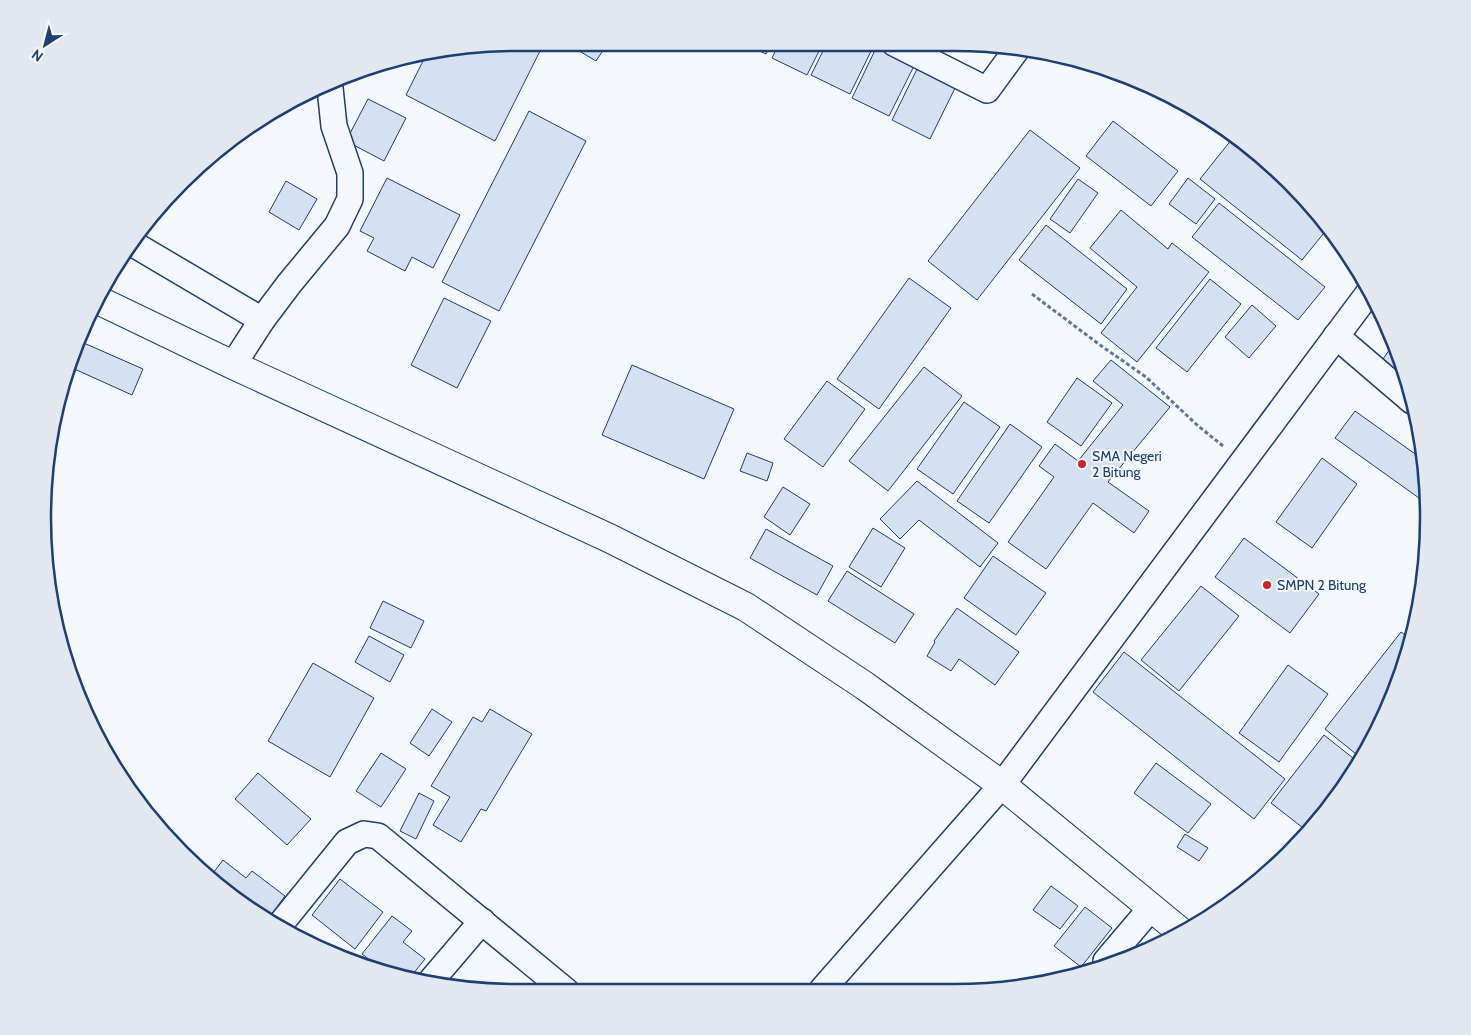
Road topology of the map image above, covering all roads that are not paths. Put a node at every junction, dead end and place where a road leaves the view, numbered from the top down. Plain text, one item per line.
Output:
1 (911, 51) edge
2 (1013, 55) edge
3 (330, 91) edge
4 (138, 247) edge
5 (1365, 298) edge
6 (104, 303) edge
7 (262, 320) junction
8 (1336, 336) junction
9 (233, 365) junction
10 (1403, 393) edge
11 (1002, 785) junction
12 (1151, 908) junction
13 (283, 921) edge
14 (482, 921) junction
15 (1175, 927) edge
16 (1110, 956) edge
17 (435, 976) edge
18 (558, 984) edge
19 (827, 984) edge

1 - 2 street
3 - 7 street
4 - 7 street
5 - 8 street
6 - 9 street
7 - 9 street
8 - 10 street
8 - 11 street
9 - 11 street
11 - 12 street
11 - 19 street
12 - 15 street
12 - 16 street
13 - 14 street
14 - 17 street
14 - 18 street

